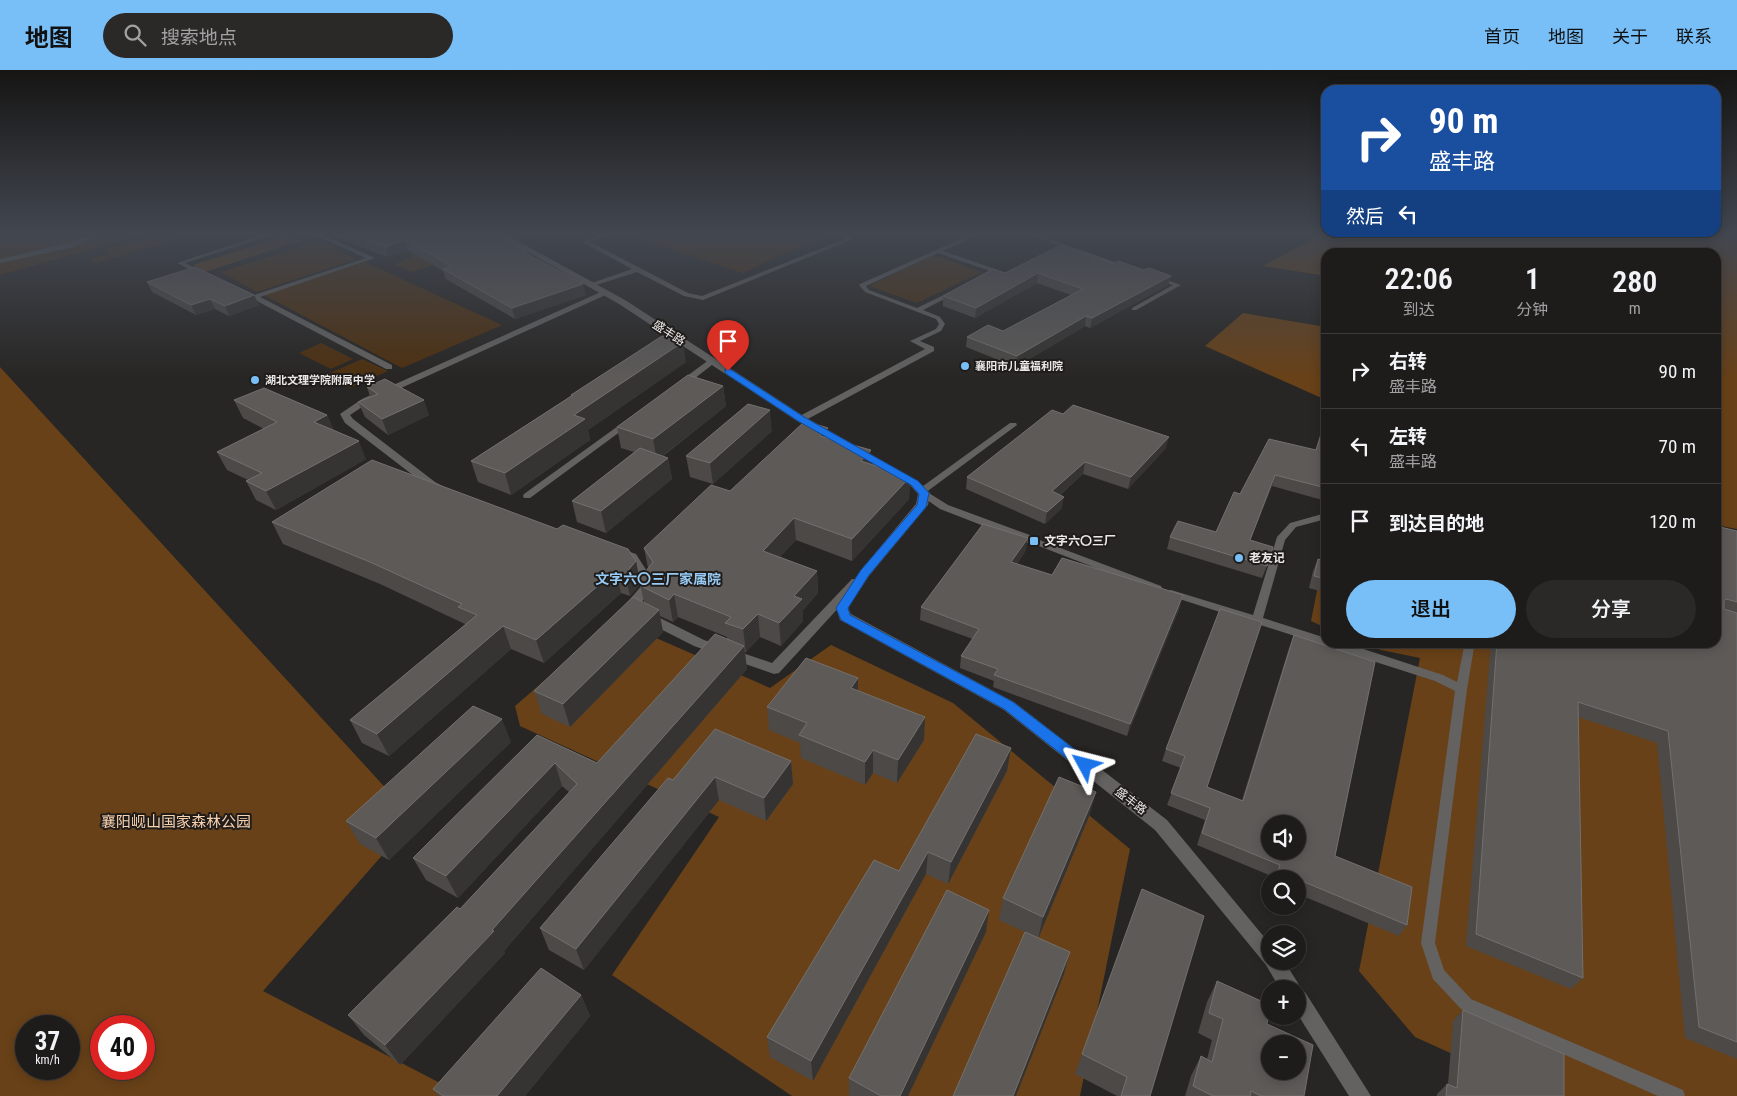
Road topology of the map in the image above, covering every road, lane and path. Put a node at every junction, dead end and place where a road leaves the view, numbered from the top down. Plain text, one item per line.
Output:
1 (297, 283) edge
2 (595, 283) edge
3 (664, 283) edge
4 (740, 283) edge
5 (867, 283) edge
6 (1171, 283) edge
7 (591, 284) joint
8 (961, 288) edge
9 (237, 290) edge
10 (606, 293) junction
11 (254, 297) junction
12 (917, 310) junction
13 (1134, 310) edge
14 (713, 361) junction
15 (389, 367) dead end
16 (672, 391) edge
17 (801, 419) junction
18 (632, 420) edge
19 (1013, 425) dead end
20 (449, 491) edge
21 (923, 492) junction
22 (527, 496) dead end
23 (1321, 517) edge
24 (1034, 541) joint
25 (614, 550) edge
26 (865, 573) junction
27 (1257, 620) junction
28 (1321, 640) edge
29 (1346, 648) edge
30 (1469, 648) edge
31 (1461, 689) junction
32 (1261, 947) edge
33 (1306, 1011) edge
34 (1361, 1096) edge
35 (1677, 1096) edge

1 - 11 lane
2 - 7 lane
3 - 4 lane
5 - 12 lane
6 - 13 lane
7 - 10 street, 盛丰路
8 - 12 lane
9 - 11 lane
10 - 14 street, 盛丰路
10 - 20 street
11 - 15 lane
12 - 17 lane
14 - 16 lane
14 - 17 street, 盛丰路
17 - 21 street, 盛丰路
18 - 22 lane
19 - 21 lane
21 - 24 street
21 - 26 street, 盛丰路
23 - 27 lane
24 - 27 lane
25 - 26 street
26 - 32 street, 盛丰路
27 - 28 lane
29 - 31 lane
30 - 31 lane
31 - 35 lane
33 - 34 street

